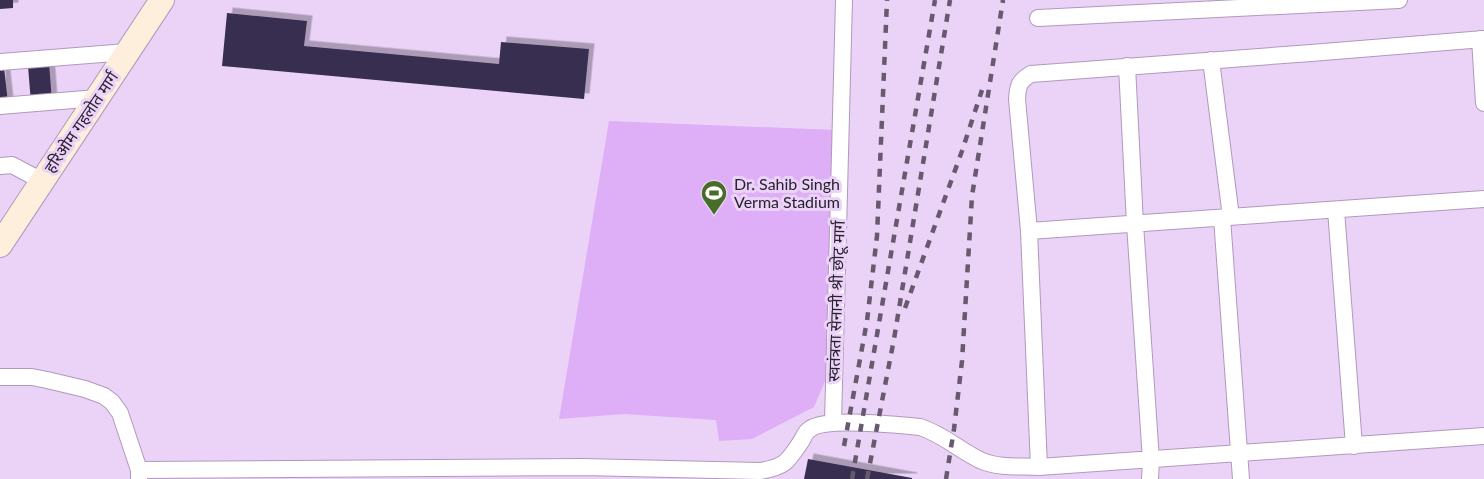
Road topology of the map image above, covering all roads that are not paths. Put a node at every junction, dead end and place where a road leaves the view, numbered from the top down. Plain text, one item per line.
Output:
1 (844, 0) edge
2 (1399, 0) edge
3 (161, 1) edge
4 (1319, 2) edge
5 (1038, 18) dead end
6 (1482, 39) edge
7 (128, 52) junction
8 (1211, 60) junction
9 (0, 62) edge
10 (1127, 66) junction
11 (97, 98) junction
12 (1484, 103) edge
13 (0, 106) edge
14 (0, 166) edge
15 (42, 181) junction
16 (1484, 199) edge
17 (1336, 210) junction
18 (1227, 217) junction
19 (1135, 224) junction
20 (1029, 231) junction
21 (1, 240) edge
22 (0, 377) edge
23 (833, 422) junction
24 (1484, 436) edge
25 (1353, 446) junction
26 (1239, 454) junction
27 (1151, 460) junction
28 (1039, 467) junction
29 (779, 472) edge
30 (581, 473) edge
31 (139, 475) edge
32 (1150, 479) edge
33 (1241, 479) edge

1 - 23 street, स्वतंत्रता सेनानी श्री छोटू मार्ग
2 - 4 street
3 - 7 street, हरिओम गहलोत मार्ग
4 - 5 street
6 - 8 street
6 - 12 street
7 - 9 street
7 - 11 street, हरिओम गहलोत मार्ग
8 - 10 street
8 - 18 street
10 - 19 street
10 - 20 street
11 - 13 street
11 - 15 street, हरिओम गहलोत मार्ग
14 - 15 street
15 - 21 street, हरिओम गहलोत मार्ग
16 - 17 street
17 - 18 street
17 - 25 street
18 - 19 street
18 - 26 street
19 - 20 street
19 - 27 street
20 - 28 street
22 - 31 street
23 - 28 street
23 - 29 street
24 - 25 street
25 - 26 street
26 - 27 street
26 - 33 street
27 - 28 street
27 - 32 street
29 - 30 street
30 - 31 street

